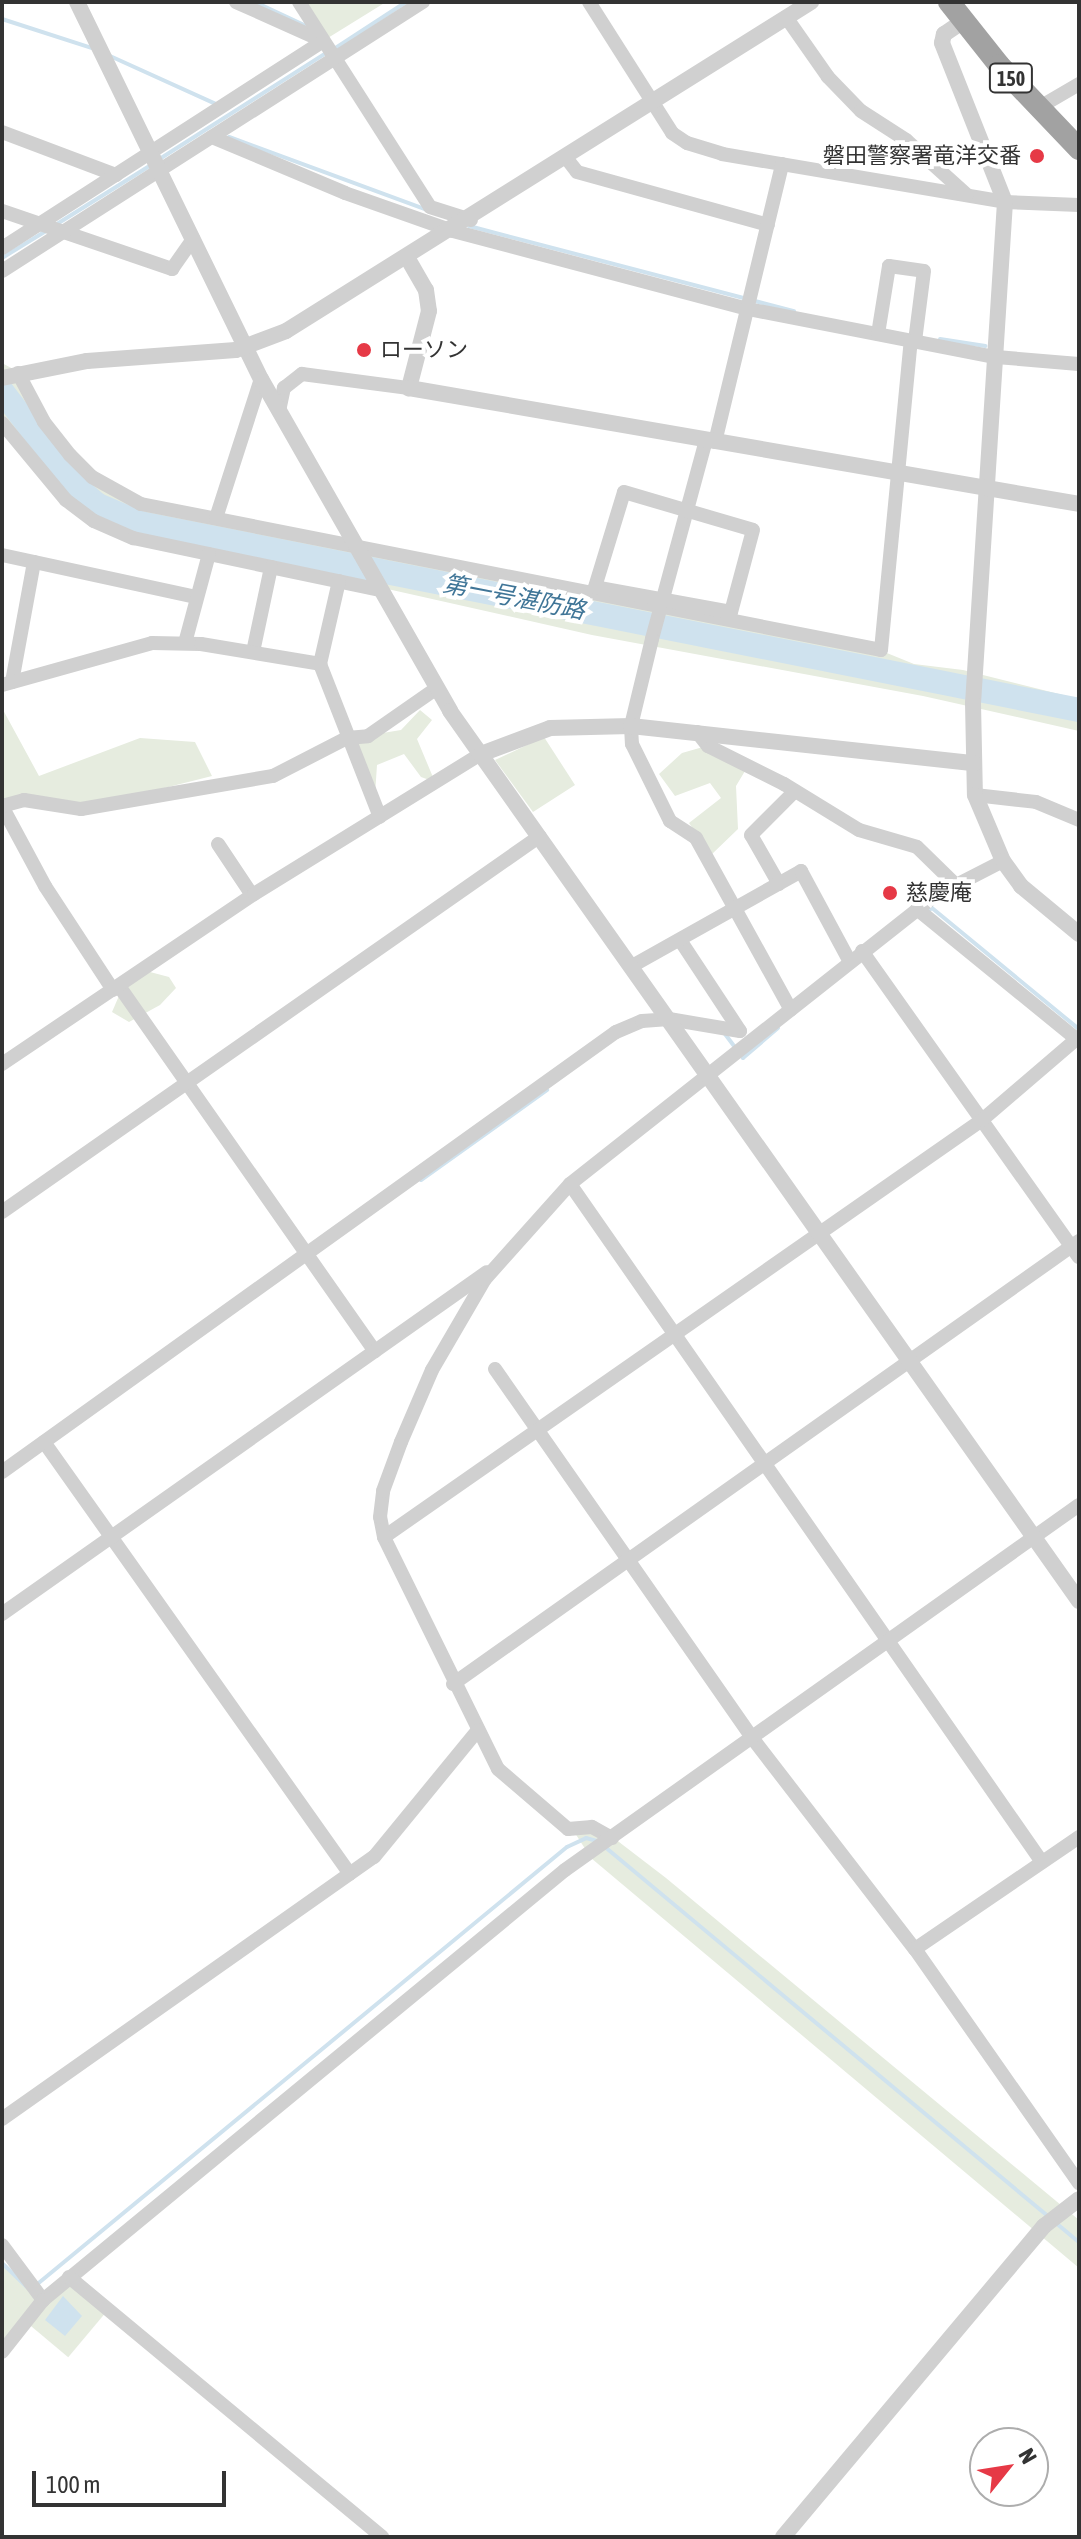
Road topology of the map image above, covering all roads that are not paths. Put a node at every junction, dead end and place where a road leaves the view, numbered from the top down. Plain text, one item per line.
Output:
1 (77, 2) edge
2 (236, 2) edge
3 (299, 2) edge
4 (423, 2) edge
5 (589, 2) edge
6 (811, 2) edge
7 (949, 2) edge
8 (786, 17) junction
9 (962, 22) junction
10 (323, 41) junction
11 (335, 59) junction
12 (1079, 84) edge
13 (655, 104) junction
14 (1038, 108) junction
15 (2, 132) edge
16 (212, 137) junction
17 (1079, 149) edge
18 (150, 154) junction
19 (567, 159) junction
20 (782, 164) junction
21 (159, 171) junction
22 (116, 175) junction
23 (968, 196) junction
24 (1005, 202) junction
25 (1079, 205) edge
26 (2, 211) edge
27 (471, 220) junction
28 (40, 225) junction
29 (768, 225) junction
30 (62, 231) junction
31 (453, 231) junction
32 (193, 239) junction
33 (2, 248) edge
34 (408, 259) junction
35 (2, 271) edge
36 (748, 308) junction
37 (879, 331) junction
38 (914, 339) junction
39 (247, 348) junction
40 (996, 357) junction
41 (1079, 364) edge
42 (10, 375) edge
43 (261, 379) junction
44 (409, 388) junction
45 (279, 411) junction
46 (2, 423) edge
47 (711, 441) junction
48 (901, 473) junction
49 (989, 488) junction
50 (1079, 504) edge
51 (687, 509) junction
52 (216, 518) junction
53 (356, 547) junction
54 (209, 554) junction
55 (2, 555) edge
56 (34, 562) junction
57 (271, 567) junction
58 (339, 581) junction
59 (378, 586) junction
60 (197, 597) junction
61 (661, 607) junction
62 (185, 643) junction
63 (253, 652) junction
64 (320, 664) junction
65 (7, 683) edge
66 (437, 688) junction
67 (631, 726) junction
68 (697, 732) junction
69 (347, 738) junction
70 (481, 754) junction
71 (974, 763) junction
72 (795, 791) junction
73 (975, 795) junction
74 (380, 817) junction
75 (1079, 820) edge
76 (540, 836) junction
77 (218, 844) dead end
78 (1003, 861) junction
79 (779, 884) junction
80 (956, 885) junction
81 (252, 895) junction
82 (737, 911) junction
83 (920, 911) junction
84 (1079, 934) edge
85 (680, 940) junction
86 (862, 951) junction
87 (849, 960) junction
88 (632, 966) junction
89 (116, 988) junction
90 (791, 1010) junction
91 (669, 1019) junction
92 (740, 1031) junction
93 (1078, 1039) edge
94 (749, 1045) junction
95 (2, 1064) edge
96 (708, 1076) junction
97 (186, 1085) junction
98 (982, 1120) junction
99 (570, 1184) junction
100 (2, 1212) edge
101 (820, 1232) junction
102 (1077, 1248) edge
103 (308, 1256) junction
104 (497, 1265) junction
105 (673, 1335) junction
106 (375, 1351) junction
107 (912, 1362) junction
108 (495, 1369) dead end
109 (538, 1431) junction
110 (44, 1442) junction
111 (766, 1466) junction
112 (2, 1472) edge
113 (1079, 1505) edge
114 (112, 1536) junction
115 (384, 1537) junction
116 (1037, 1540) junction
117 (629, 1561) junction
118 (1079, 1601) edge
119 (2, 1614) edge
120 (890, 1643) junction
121 (453, 1684) junction
122 (478, 1730) junction
123 (753, 1739) junction
124 (1079, 1837) edge
125 (612, 1838) junction
126 (1042, 1862) junction
127 (350, 1874) junction
128 (915, 1949) junction
129 (2, 2119) edge
130 (1079, 2183) edge
131 (1079, 2199) edge
132 (2, 2245) edge
133 (69, 2277) junction
134 (40, 2295) junction
135 (2, 2352) edge
136 (382, 2537) edge
137 (783, 2537) edge

1 - 18 street
2 - 10 street
3 - 10 street
4 - 11 street
5 - 13 street
6 - 8 street
7 - 9 highway, 150
8 - 13 street
8 - 23 street
9 - 14 highway, 150
9 - 24 street
10 - 11 street
10 - 18 street
11 - 16 street
11 - 27 street
12 - 14 street
13 - 19 street
13 - 20 street
14 - 17 highway, 150
15 - 22 street
16 - 21 street
16 - 31 street
18 - 21 street
18 - 22 street
19 - 27 street
19 - 29 street
20 - 23 street
20 - 29 street
21 - 30 street
21 - 32 street
22 - 28 street
23 - 24 street
24 - 25 street
24 - 40 street
26 - 28 street
27 - 31 street
28 - 30 street
28 - 33 street
29 - 36 street
30 - 32 street
30 - 35 street
31 - 34 street
31 - 36 street
32 - 39 street
34 - 39 street
34 - 44 street
36 - 37 street
36 - 47 street
37 - 38 street
37 - 38 street
38 - 40 street
38 - 48 street
39 - 42 street
39 - 43 street
40 - 41 street
40 - 49 street
42 - 52 street
43 - 45 street
43 - 52 street
44 - 45 street
44 - 47 street
45 - 53 street
46 - 54 street
47 - 48 street
47 - 51 street
48 - 49 street
48 - 61 street
49 - 50 street
49 - 71 street
51 - 61 street
51 - 61 street
51 - 61 street
52 - 53 street
53 - 59 street
53 - 61 street
54 - 57 street
54 - 60 street
55 - 56 street
56 - 60 street
56 - 65 street
57 - 58 street
57 - 63 street
58 - 59 street
58 - 64 street
59 - 66 street
60 - 62 street
61 - 67 street
62 - 63 street
62 - 65 street
63 - 64 street
64 - 69 street
66 - 69 street
66 - 70 street
67 - 68 street
67 - 70 street
67 - 82 street
68 - 71 street
68 - 72 street
69 - 74 street
69 - 89 street
70 - 74 street
70 - 76 street
71 - 73 street
72 - 79 street
72 - 80 street
73 - 75 street
73 - 78 street
74 - 81 street
76 - 88 street
76 - 97 street
77 - 81 street
78 - 80 street
78 - 84 street
79 - 82 street
79 - 87 street
80 - 83 street
81 - 89 street
82 - 85 street
82 - 90 street
83 - 86 street
83 - 93 street
85 - 88 street
85 - 92 street
86 - 87 street
86 - 98 street
87 - 90 street
88 - 91 street
89 - 95 street
89 - 97 street
90 - 94 street
91 - 92 street
91 - 96 street
91 - 103 street
92 - 94 street
93 - 98 street
94 - 96 street
96 - 99 street
96 - 101 street
97 - 100 street
97 - 103 street
98 - 101 street
98 - 102 street
99 - 104 street
99 - 105 street
101 - 105 street
101 - 107 street
102 - 107 street
103 - 106 street
103 - 110 street
104 - 106 street
104 - 115 street
105 - 109 street
105 - 111 street
106 - 114 street
107 - 111 street
107 - 116 street
108 - 109 street
109 - 115 street
109 - 117 street
110 - 112 street
110 - 114 street
111 - 117 street
111 - 120 street
113 - 116 street
114 - 119 street
114 - 127 street
115 - 121 street
116 - 118 street
116 - 120 street
117 - 121 street
117 - 123 street
120 - 123 street
120 - 126 street
121 - 122 street
122 - 125 street
122 - 127 street
123 - 125 street
123 - 128 street
124 - 126 street
125 - 133 street
126 - 128 street
127 - 129 street
128 - 130 street
131 - 137 street
132 - 134 street
133 - 134 street
133 - 136 street
134 - 135 street

